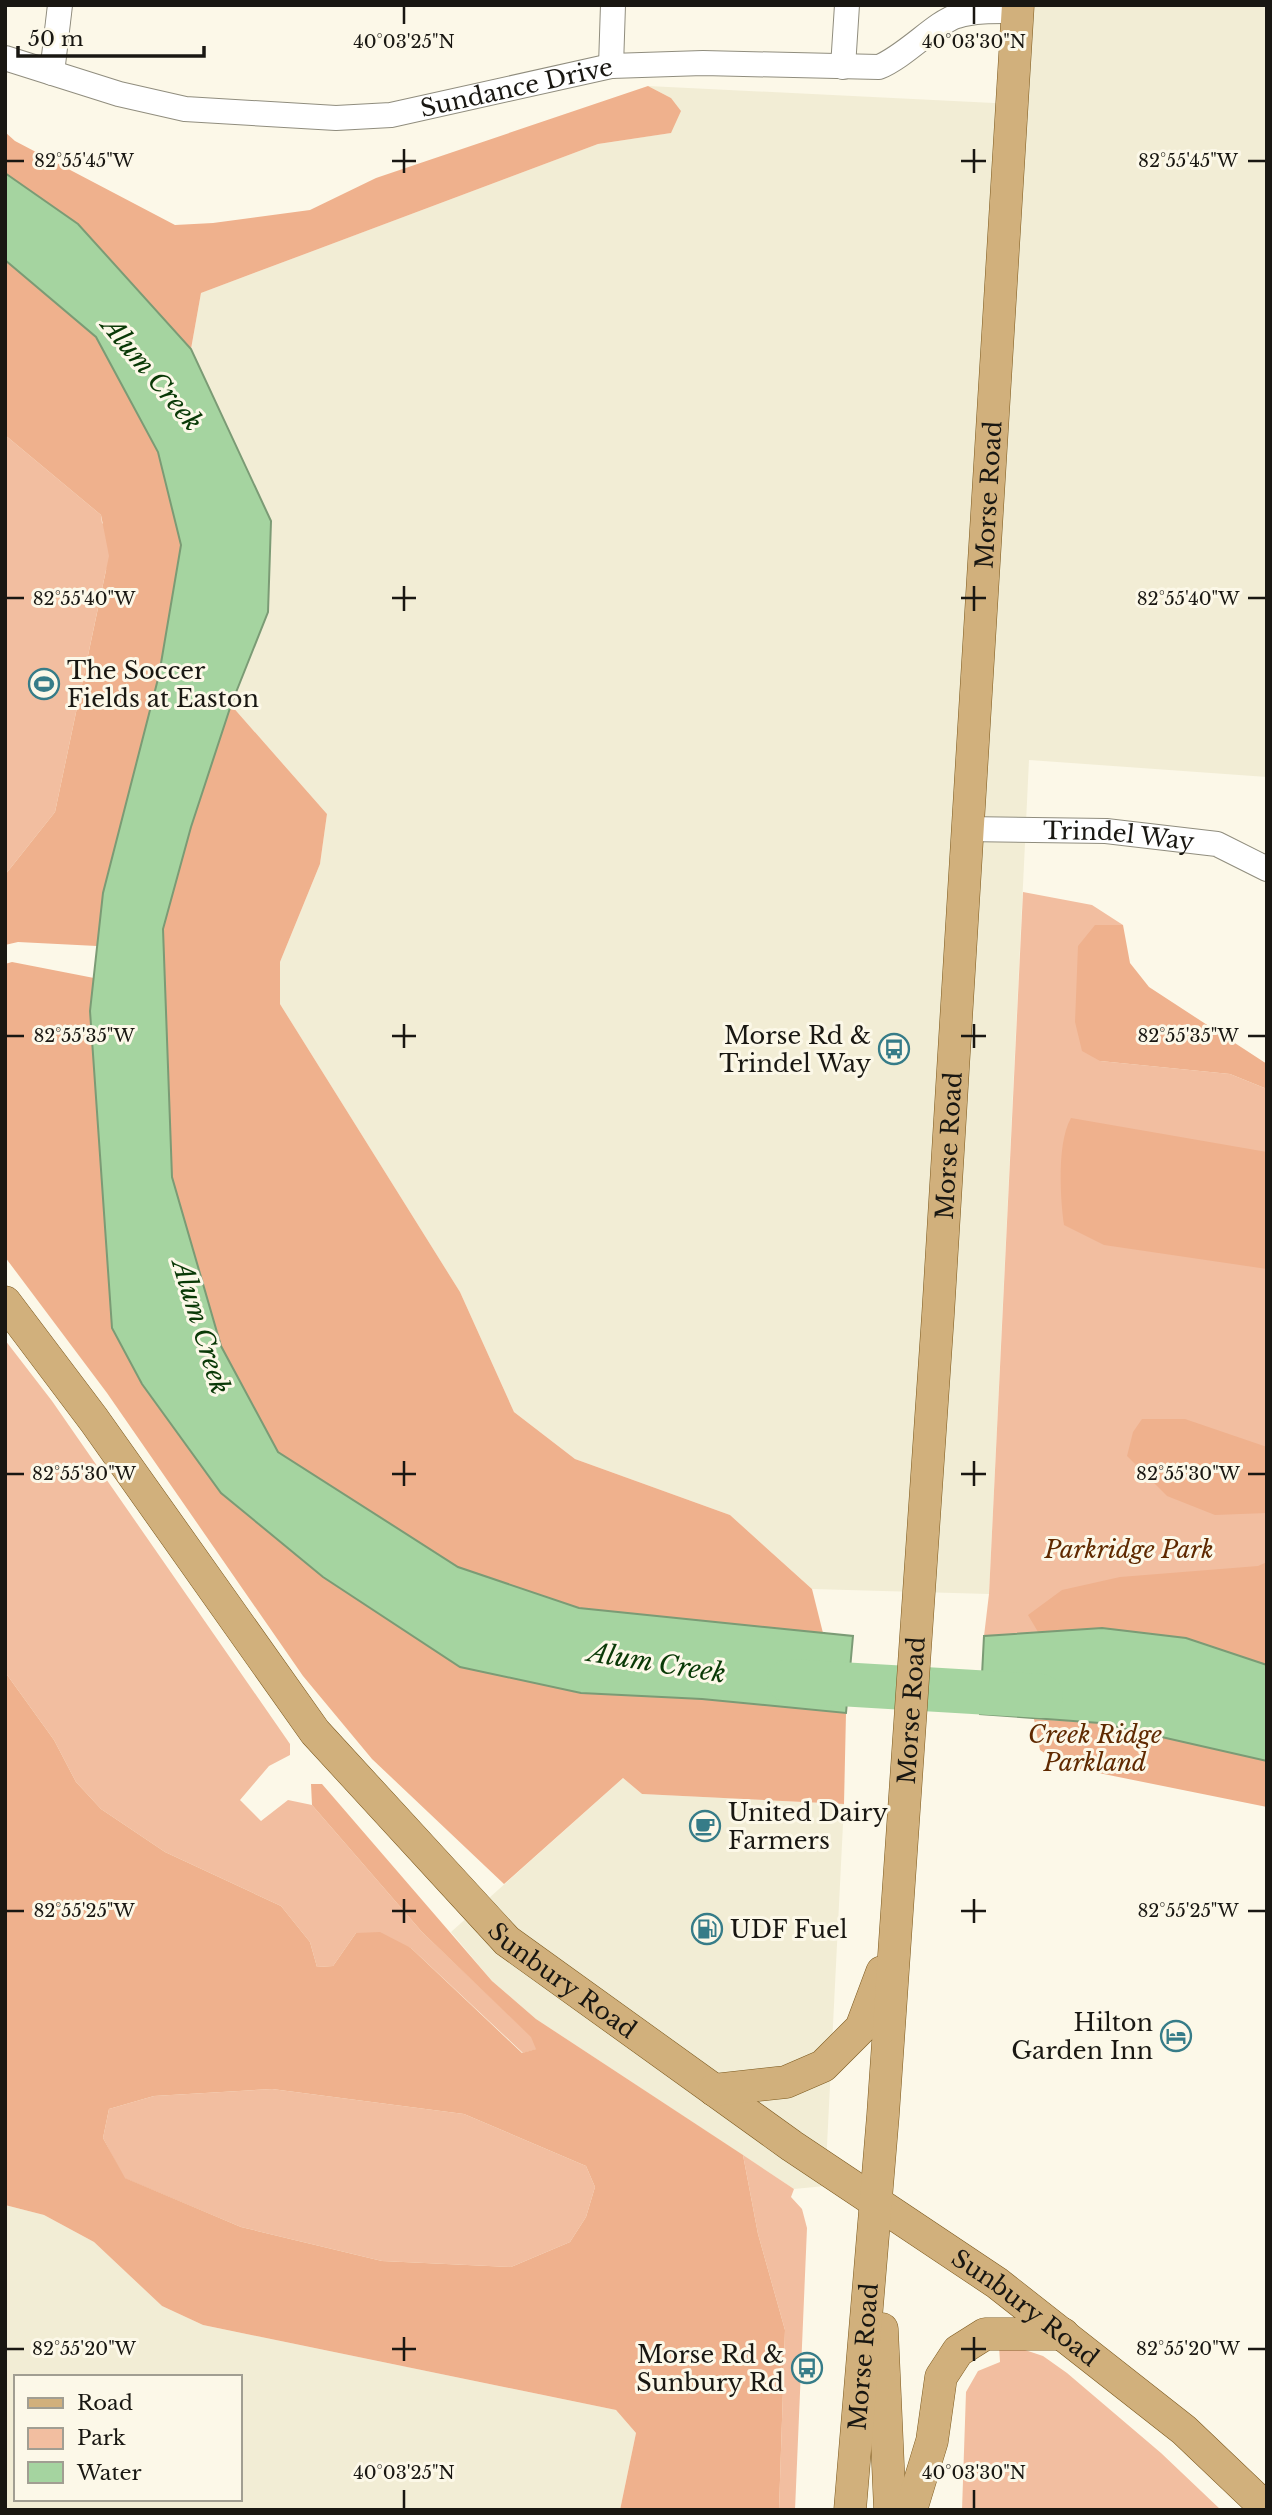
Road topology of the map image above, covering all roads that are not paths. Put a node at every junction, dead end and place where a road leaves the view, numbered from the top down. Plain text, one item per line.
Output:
1 (60, 5) edge
2 (614, 5) edge
3 (847, 5) edge
4 (1018, 8) edge
5 (5, 58) edge
6 (611, 66) junction
7 (843, 67) junction
8 (52, 73) junction
9 (965, 829) junction
10 (1267, 869) edge
11 (5, 1302) edge
12 (894, 1941) junction
13 (714, 2090) junction
14 (876, 2202) junction
15 (1063, 2334) junction
16 (1267, 2508) edge
17 (850, 2510) edge
18 (890, 2510) edge
19 (911, 2510) edge

1 - 8 street
2 - 6 street
3 - 7 street
4 - 7 street, Sundance Drive
4 - 9 main road, Morse Road
5 - 8 street, Sundance Drive
6 - 7 street, Sundance Drive
6 - 8 street, Sundance Drive
9 - 10 street, Trindel Way
9 - 12 main road, Morse Road
11 - 13 main road, Sunbury Road
12 - 13 main road
12 - 14 main road, Morse Road
13 - 14 main road, Sunbury Road
14 - 15 main road, Sunbury Road
14 - 17 main road, Morse Road
14 - 18 main road, Morse Road
15 - 16 main road, Sunbury Road
15 - 19 main road

